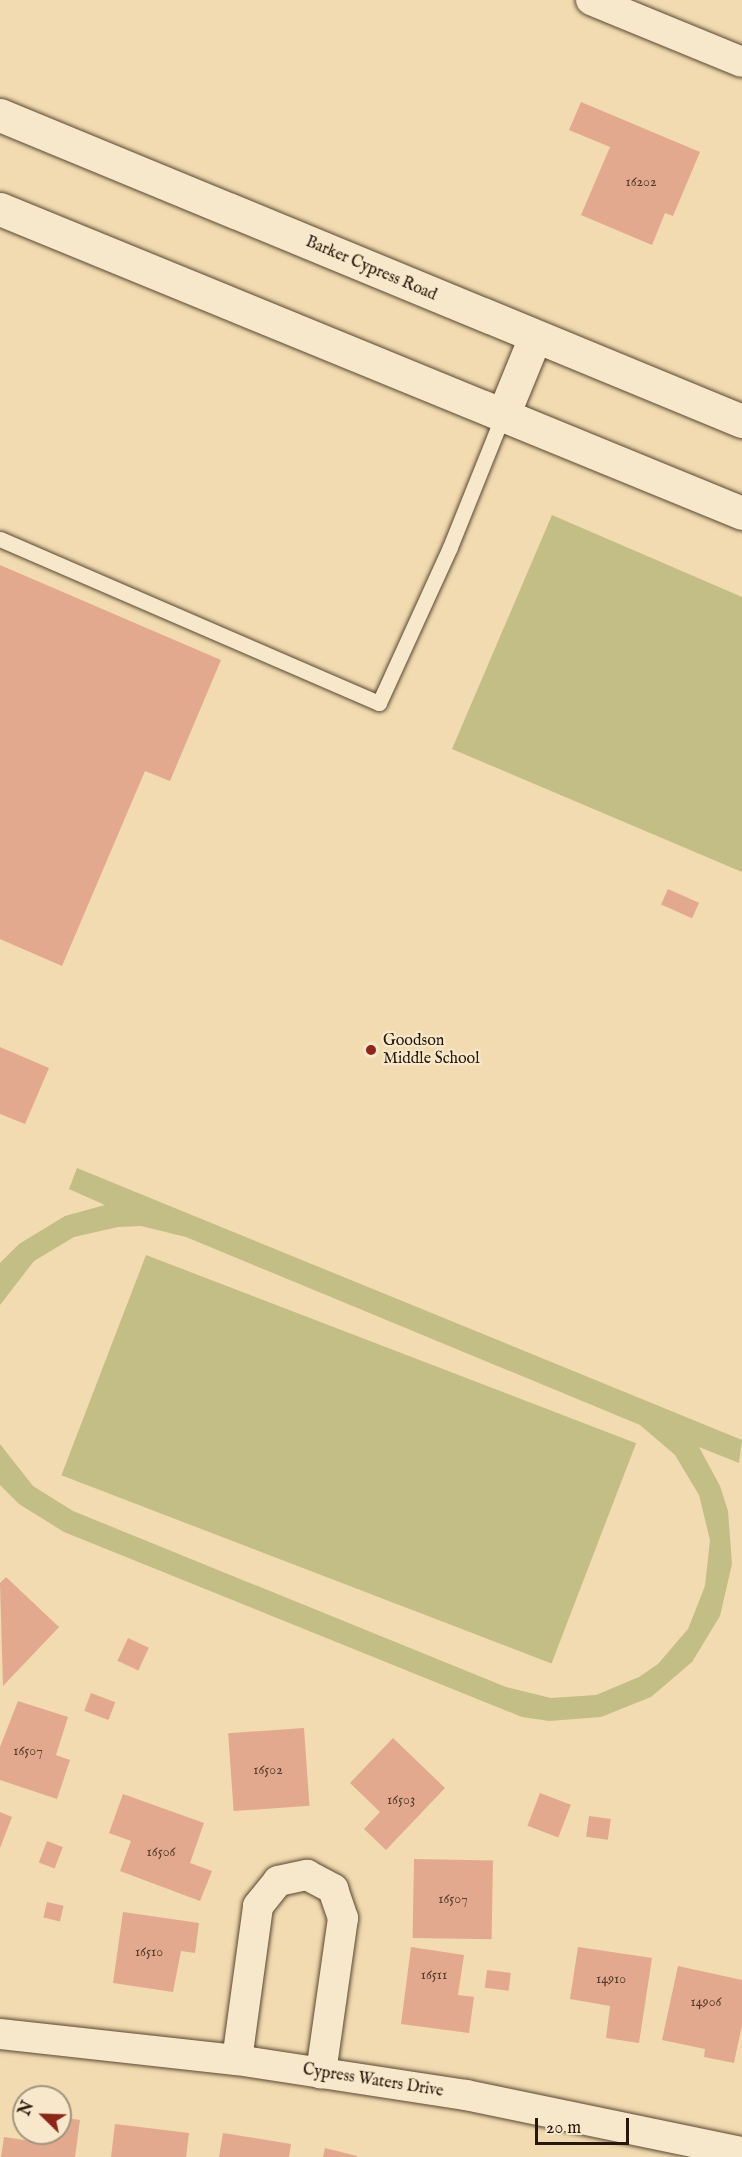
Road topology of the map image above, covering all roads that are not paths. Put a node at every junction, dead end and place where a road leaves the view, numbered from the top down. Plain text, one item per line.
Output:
1 (591, 0) edge
2 (742, 62) edge
3 (2, 120) edge
4 (0, 209) edge
5 (535, 337) junction
6 (503, 415) junction
7 (742, 421) edge
8 (742, 513) edge
9 (0, 539) edge
10 (0, 2034) edge
11 (237, 2060) junction
12 (321, 2073) junction
13 (742, 2152) edge

1 - 2 street
3 - 5 main road, Barker Cypress Road
4 - 6 main road
5 - 6 main road
5 - 7 main road, Barker Cypress Road
6 - 8 main road
6 - 9 lane
10 - 11 street, Cypress Waters Drive
11 - 12 street, Cypress Waters Drive
11 - 12 street
12 - 13 street, Cypress Waters Drive

